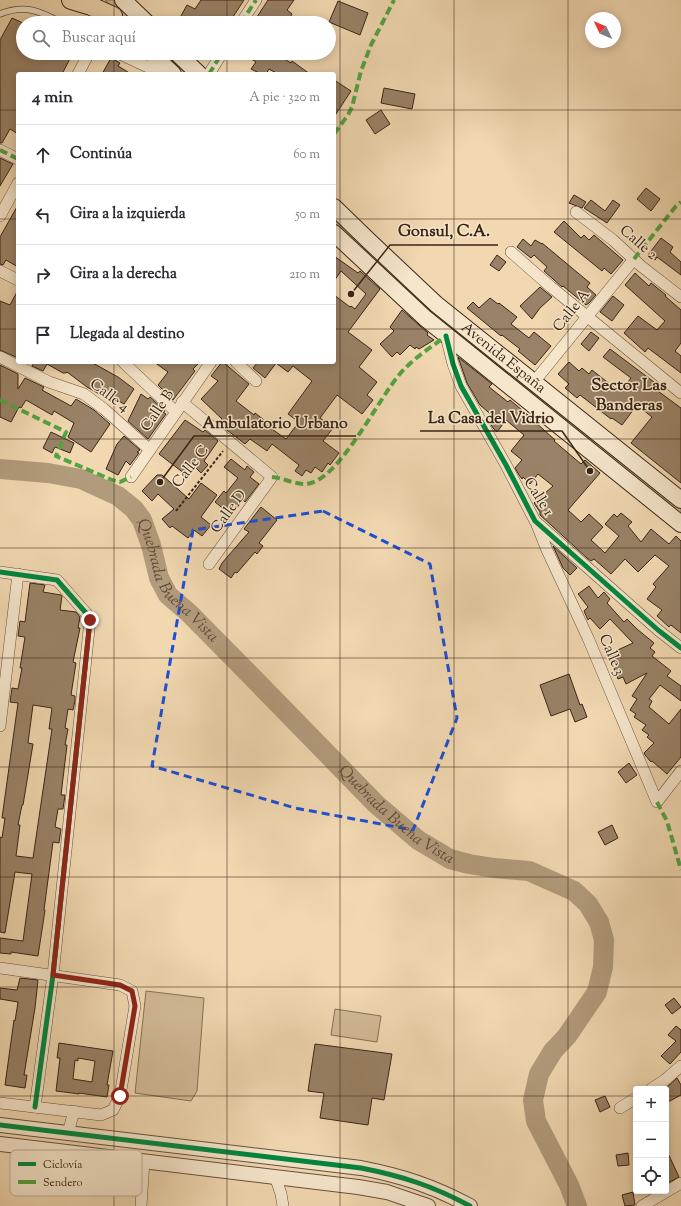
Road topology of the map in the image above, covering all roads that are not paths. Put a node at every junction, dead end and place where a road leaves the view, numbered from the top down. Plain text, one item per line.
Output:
1 (71, 0) edge
2 (97, 0) edge
3 (123, 0) edge
4 (256, 0) edge
5 (0, 14) edge
6 (48, 16) edge
7 (111, 16) edge
8 (114, 16) edge
9 (140, 16) edge
10 (246, 16) edge
11 (85, 60) edge
12 (133, 60) edge
13 (158, 60) edge
14 (184, 60) edge
15 (218, 60) edge
16 (79, 72) edge
17 (159, 72) edge
18 (171, 72) edge
19 (197, 72) edge
20 (210, 72) edge
21 (0, 150) edge
22 (16, 158) edge
23 (16, 191) edge
24 (336, 209) edge
25 (576, 212) dead end
26 (0, 216) edge
27 (336, 235) edge
28 (511, 252) dead end
29 (634, 259) junction
30 (0, 271) edge
31 (16, 279) edge
32 (681, 297) edge
33 (587, 316) junction
34 (446, 336) junction
35 (0, 357) edge
36 (125, 364) edge
37 (210, 364) edge
38 (238, 364) edge
39 (256, 381) dead end
40 (534, 382) junction
41 (681, 393) edge
42 (182, 402) junction
43 (176, 412) junction
44 (150, 450) junction
45 (131, 477) dead end
46 (681, 500) edge
47 (536, 521) junction
48 (681, 524) edge
49 (209, 564) dead end
50 (0, 572) edge
51 (18, 574) junction
52 (681, 648) edge
53 (0, 726) edge
54 (681, 771) edge
55 (0, 968) edge
56 (53, 975) junction
57 (681, 1066) edge
58 (656, 1086) edge
59 (633, 1100) edge
60 (0, 1103) edge
61 (35, 1107) junction
62 (620, 1108) dead end
63 (74, 1111) junction
64 (0, 1125) edge
65 (68, 1133) junction
66 (0, 1144) edge
67 (51, 1150) edge
68 (144, 1161) joint
69 (275, 1176) junction
70 (681, 1183) edge
71 (142, 1191) edge
72 (142, 1196) edge
73 (141, 1206) edge
74 (283, 1206) edge
75 (428, 1206) edge
76 (470, 1206) edge
77 (642, 1206) edge

1 - 7 main road
2 - 8 main road
3 - 9 main road
4 - 10 street
5 - 6 lane
11 - 16 street
12 - 17 street
13 - 18 main road
14 - 19 main road
15 - 20 street
21 - 22 street
23 - 26 street
24 - 40 main road, Avenida España
25 - 29 street, Calle 2
27 - 34 main road, Avenida España
28 - 33 street
29 - 32 street, Calle 2
29 - 33 street, Calle A
30 - 31 street
33 - 40 street, Calle A
33 - 41 street
34 - 47 street, Calle 1
34 - 48 main road, Avenida España
35 - 44 street, Calle 4
36 - 43 street
37 - 42 street, Calle B
38 - 39 street
40 - 46 main road, Avenida España
42 - 43 street, Calle B
42 - 49 street, Calle D
43 - 44 street, Calle B
44 - 45 street, Calle B
47 - 52 street, Calle 1
47 - 54 street, Calle 3
50 - 51 street
51 - 53 street
51 - 56 street
55 - 56 street
56 - 61 street
56 - 63 street
57 - 58 street
59 - 62 street
60 - 61 street
61 - 63 street
63 - 65 street
64 - 65 street
65 - 76 street
66 - 67 street
68 - 69 street
68 - 71 street
69 - 74 street
69 - 75 street
70 - 77 street
72 - 73 street

